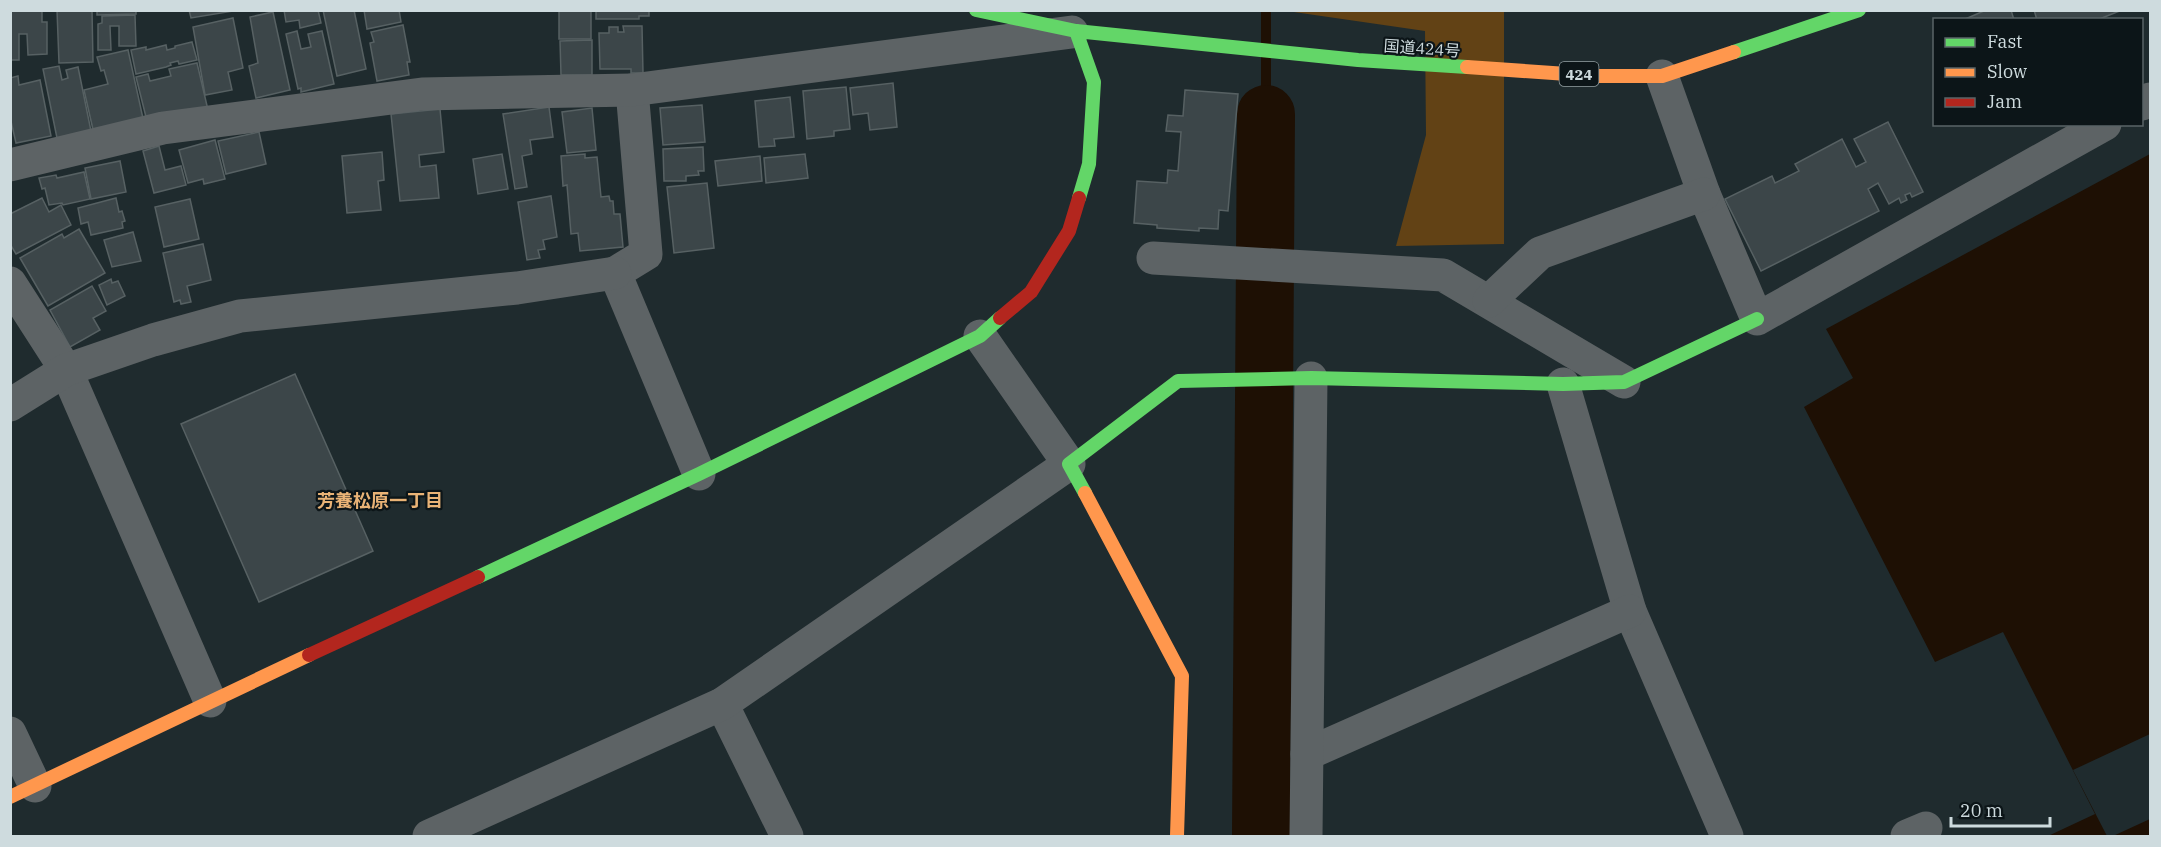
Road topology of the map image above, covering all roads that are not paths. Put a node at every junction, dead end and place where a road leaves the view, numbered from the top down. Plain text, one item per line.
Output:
1 (976, 10) edge
2 (1859, 10) edge
3 (1076, 31) junction
4 (1662, 76) junction
5 (632, 90) junction
6 (2100, 126) edge
7 (10, 165) edge
8 (1704, 194) junction
9 (1153, 258) dead end
10 (615, 273) junction
11 (10, 283) edge
12 (1489, 301) junction
13 (1757, 319) junction
14 (980, 336) junction
15 (66, 370) junction
16 (1311, 378) junction
17 (1624, 382) junction
18 (1563, 384) junction
19 (10, 405) edge
20 (1069, 464) junction
21 (699, 474) junction
22 (1630, 611) junction
23 (210, 701) junction
24 (722, 704) junction
25 (10, 733) edge
26 (1307, 754) junction
27 (23, 792) edge
28 (429, 837) edge
29 (787, 837) edge
30 (1176, 837) edge
31 (1306, 837) edge
32 (1726, 837) edge

1 - 3 main road, 国道424号 / 424
2 - 4 main road, 国道424号 / 424
3 - 4 main road, 国道424号 / 424
3 - 5 street
3 - 14 main road
4 - 8 street
5 - 7 street
5 - 10 street
6 - 13 street
8 - 12 street
8 - 13 street
9 - 12 street
10 - 15 street
10 - 21 street
11 - 15 street
12 - 17 street
13 - 17 main road
14 - 20 street
14 - 21 main road
15 - 19 street
15 - 23 street
16 - 18 main road
16 - 20 main road
16 - 26 street
17 - 18 main road
18 - 22 street
20 - 24 street
20 - 30 main road
21 - 23 main road
22 - 26 street
22 - 32 street
23 - 27 main road
24 - 28 street
24 - 29 street
25 - 27 street
26 - 31 street

